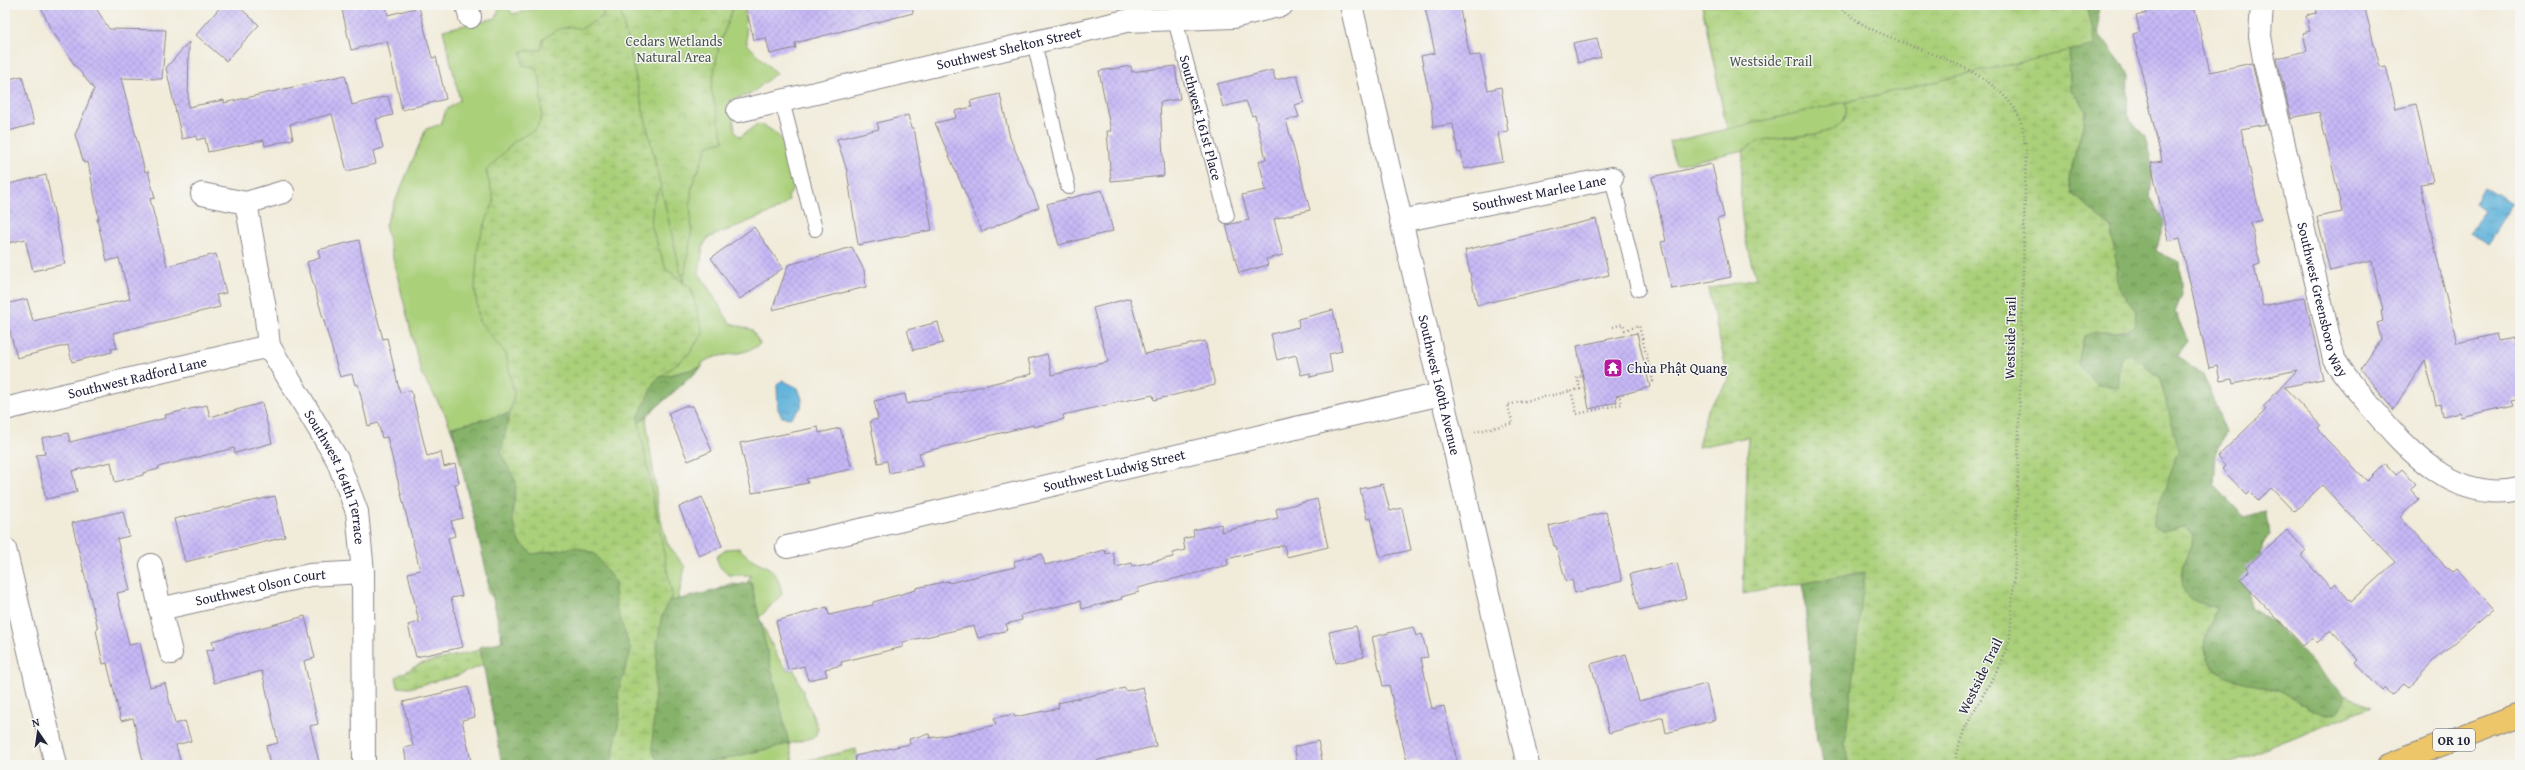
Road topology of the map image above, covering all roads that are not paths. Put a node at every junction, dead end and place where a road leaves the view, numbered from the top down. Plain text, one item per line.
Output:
1 (1282, 5) edge
2 (1351, 5) edge
3 (2262, 5) edge
4 (1175, 20) junction
5 (1034, 42) junction
6 (782, 101) junction
7 (738, 111) dead end
8 (1612, 178) joint
9 (1068, 187) dead end
10 (283, 192) dead end
11 (202, 194) dead end
12 (246, 203) junction
13 (1227, 216) dead end
14 (1401, 221) junction
15 (815, 229) dead end
16 (1638, 289) dead end
17 (269, 346) junction
18 (1441, 394) junction
19 (5, 409) edge
20 (2520, 489) edge
21 (787, 547) dead end
22 (5, 549) edge
23 (151, 565) dead end
24 (363, 572) junction
25 (160, 609) junction
26 (171, 653) dead end
27 (2520, 714) edge
28 (56, 765) edge
29 (364, 765) edge
30 (1528, 765) edge
31 (2388, 765) edge

1 - 4 street, Southwest Shelton Street
2 - 14 street, Southwest 160th Avenue
3 - 20 street, Southwest Greensboro Way
4 - 5 street, Southwest Shelton Street
4 - 13 lane, Southwest 161st Place
5 - 6 street, Southwest Shelton Street
5 - 9 lane
6 - 7 street, Southwest Shelton Street
6 - 15 lane
8 - 14 street, Southwest Marlee Lane
8 - 16 lane, Southwest Marlee Lane
10 - 12 street
11 - 12 street
12 - 17 street, Southwest 164th Terrace
14 - 18 street, Southwest 160th Avenue
17 - 19 street, Southwest Radford Lane
17 - 24 street, Southwest 164th Terrace
18 - 21 street, Southwest Ludwig Street
18 - 30 street, Southwest 160th Avenue
22 - 28 street
23 - 25 street
24 - 25 street, Southwest Olson Court
24 - 29 street, Southwest 164th Terrace
25 - 26 street
27 - 31 main road, OR 10

